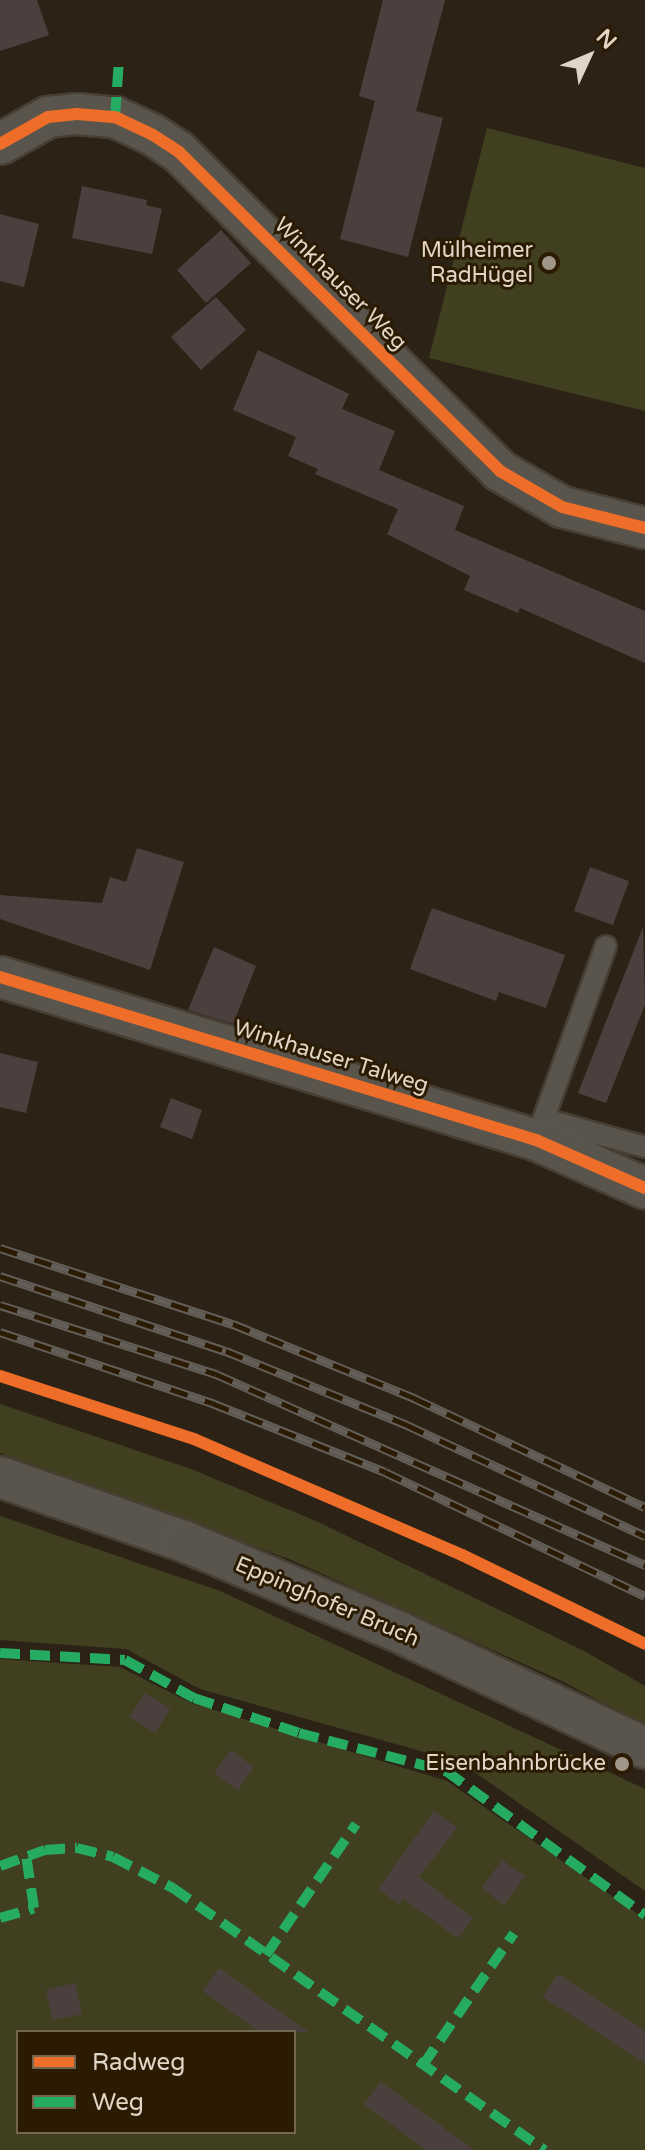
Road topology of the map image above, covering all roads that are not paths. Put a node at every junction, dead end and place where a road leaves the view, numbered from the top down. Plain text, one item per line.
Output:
1 (0, 144) edge
2 (645, 528) edge
3 (606, 946) dead end
4 (0, 977) edge
5 (540, 1129) junction
6 (645, 1147) edge
7 (645, 1188) edge
8 (0, 1477) edge
9 (645, 1748) edge

1 - 2 street, Winkhauser Weg
3 - 5 lane
4 - 5 street, Winkhauser Talweg
5 - 6 lane, Winkhauser Talweg
5 - 7 street, Winkhauser Talweg
8 - 9 street, Eppinghofer Bruch

